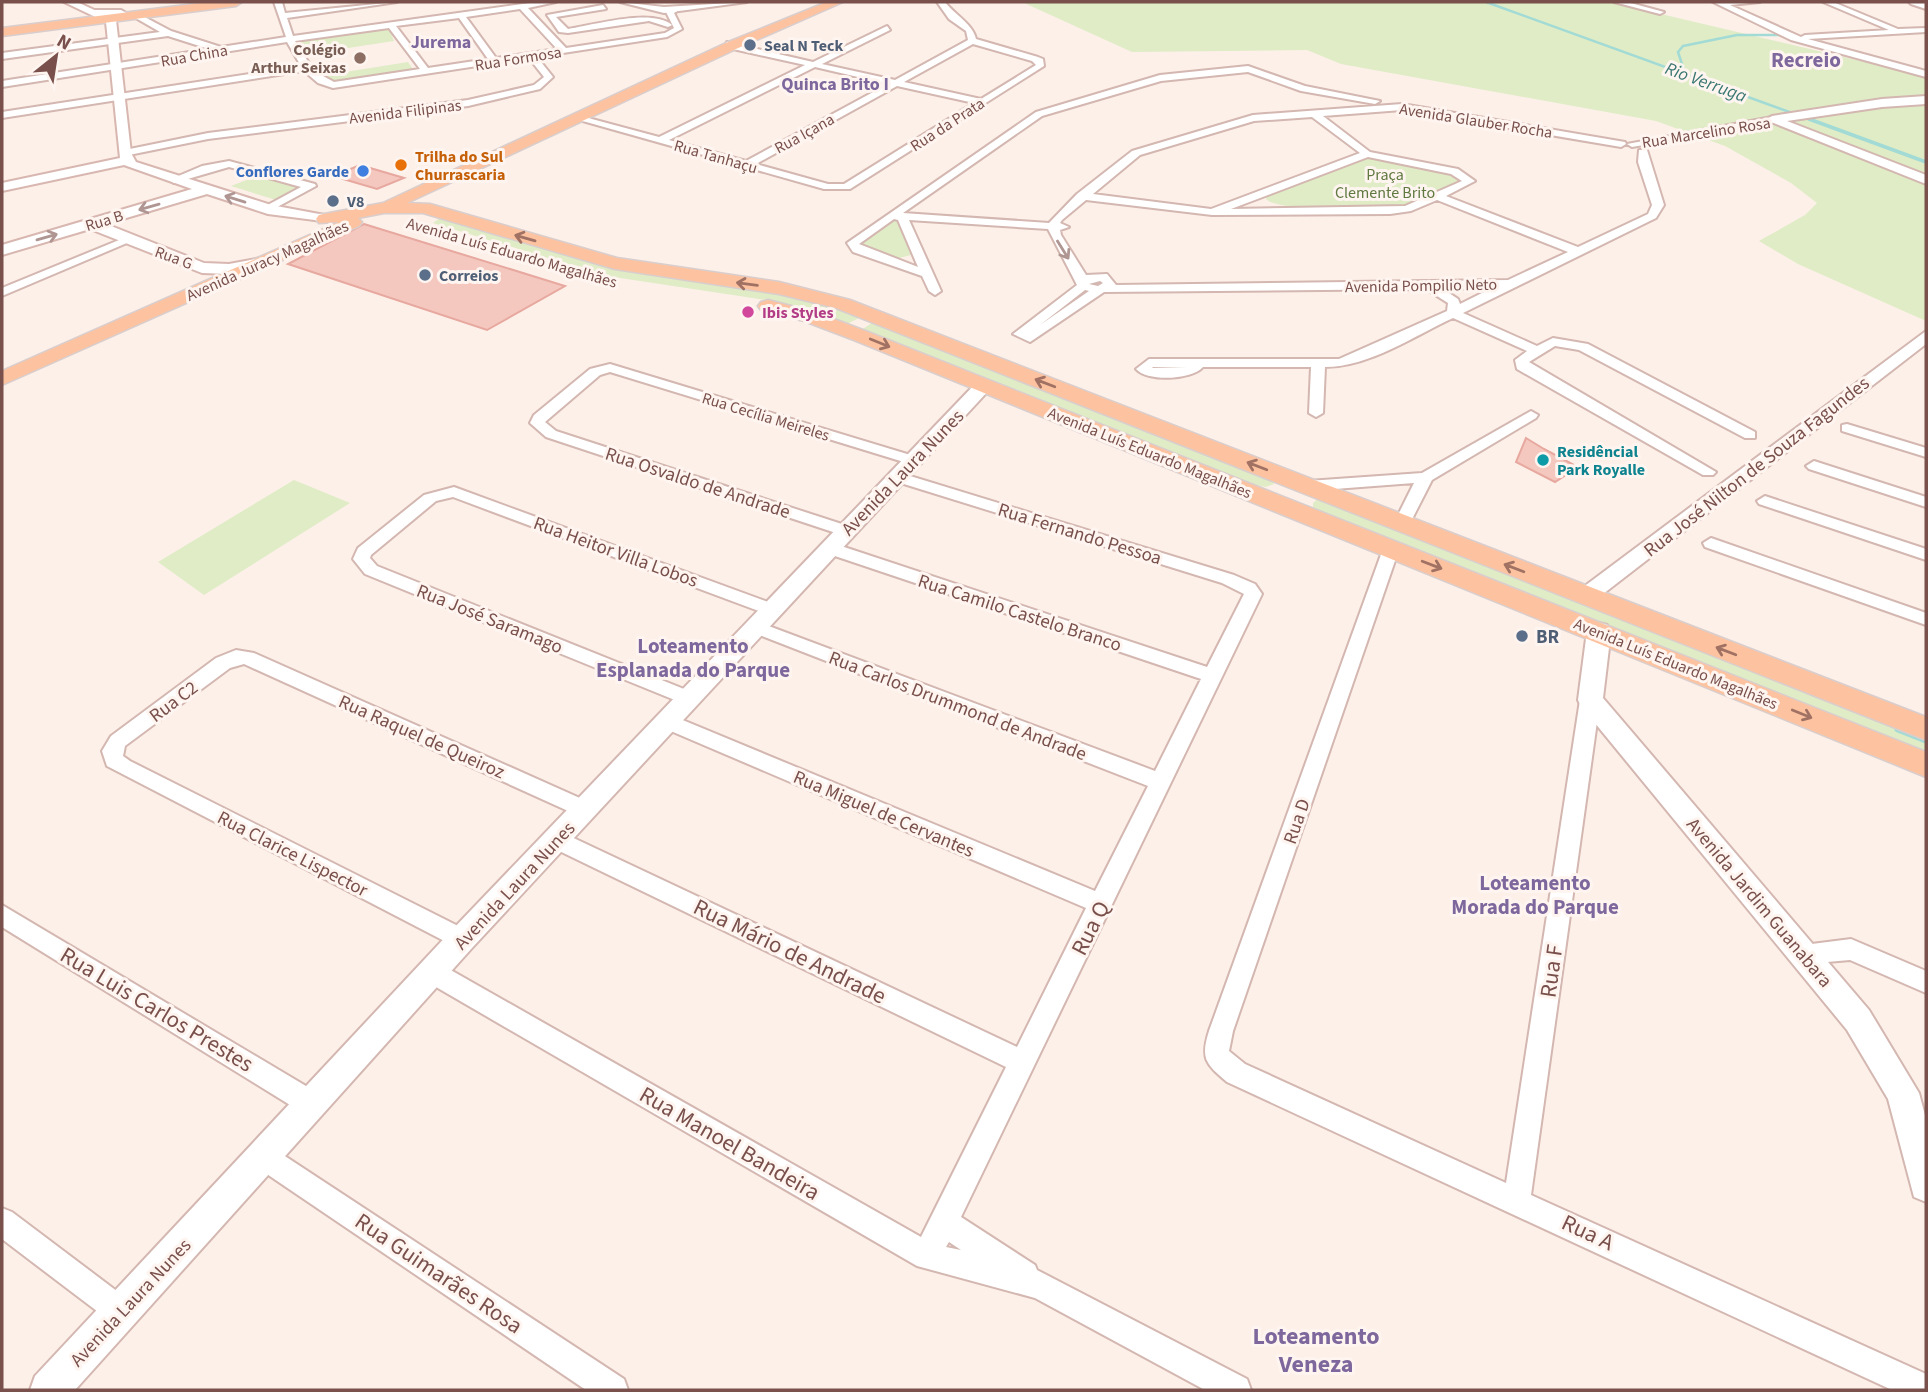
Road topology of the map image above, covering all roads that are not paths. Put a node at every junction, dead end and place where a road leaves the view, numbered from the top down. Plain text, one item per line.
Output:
1 (69, 2) edge
2 (212, 2) edge
3 (236, 2) edge
4 (278, 2) edge
5 (393, 2) edge
6 (552, 2) edge
7 (582, 2) edge
8 (625, 2) edge
9 (657, 2) edge
10 (700, 2) edge
11 (742, 2) edge
12 (824, 2) edge
13 (837, 2) edge
14 (941, 2) edge
15 (1618, 2) edge
16 (1756, 2) edge
17 (1827, 2) edge
18 (1914, 2) edge
19 (1718, 3) edge
20 (181, 4) edge
21 (601, 4) edge
22 (522, 6) junction
23 (1926, 6) edge
24 (590, 9) junction
25 (676, 10) junction
26 (1660, 12) dead end
27 (137, 15) junction
28 (460, 15) junction
29 (102, 16) junction
30 (283, 16) junction
31 (390, 24) junction
32 (668, 25) dead end
33 (887, 28) dead end
34 (2, 30) edge
35 (1926, 30) edge
36 (1901, 32) junction
37 (168, 33) junction
38 (292, 38) junction
39 (1794, 38) junction
40 (111, 41) junction
41 (972, 41) junction
42 (1926, 42) edge
43 (729, 46) junction
44 (225, 50) junction
45 (564, 51) junction
46 (2, 56) edge
47 (532, 56) junction
48 (495, 61) junction
49 (813, 65) junction
50 (114, 68) junction
51 (304, 68) junction
52 (426, 72) junction
53 (1926, 72) edge
54 (896, 83) junction
55 (2, 84) edge
56 (1342, 96) junction
57 (118, 97) junction
58 (1926, 100) edge
59 (982, 102) junction
60 (1402, 107) junction
61 (1361, 109) junction
62 (1315, 114) junction
63 (2, 115) edge
64 (577, 118) junction
65 (1780, 120) junction
66 (661, 140) junction
67 (505, 147) junction
68 (1634, 149) junction
69 (1367, 153) junction
70 (126, 157) junction
71 (747, 165) junction
72 (2, 179) edge
73 (174, 180) junction
74 (1926, 180) edge
75 (854, 184) joint
76 (2, 187) edge
77 (206, 190) junction
78 (1259, 194) junction
79 (1087, 197) junction
80 (1440, 197) junction
81 (384, 208) junction
82 (268, 209) junction
83 (422, 209) junction
84 (1212, 212) junction
85 (1284, 212) junction
86 (897, 216) junction
87 (325, 219) junction
88 (352, 222) junction
89 (92, 224) junction
90 (1053, 226) junction
91 (1066, 227) junction
92 (128, 240) junction
93 (479, 244) dead end
94 (2, 250) edge
95 (1576, 250) junction
96 (261, 263) junction
97 (213, 269) junction
98 (928, 274) junction
99 (1415, 279) junction
100 (1087, 281) junction
101 (1510, 284) junction
102 (1430, 285) junction
103 (1105, 287) junction
104 (935, 291) dead end
105 (2, 292) edge
106 (689, 294) dead end
107 (1453, 313) junction
108 (877, 317) junction
109 (105, 324) junction
110 (849, 331) junction
111 (1926, 336) edge
112 (1537, 351) junction
113 (2, 363) edge
114 (1197, 363) dead end
115 (1318, 365) junction
116 (2, 379) edge
117 (984, 385) junction
118 (1316, 413) dead end
119 (1531, 415) dead end
120 (1847, 428) dead end
121 (551, 434) joint
122 (1750, 435) dead end
123 (1926, 453) edge
124 (1814, 466) dead end
125 (905, 469) junction
126 (1708, 472) dead end
127 (1426, 477) junction
128 (1297, 482) junction
129 (1261, 497) junction
130 (1765, 501) dead end
131 (1926, 502) edge
132 (1354, 506) junction
133 (1331, 525) junction
134 (1401, 525) junction
135 (837, 540) junction
136 (1711, 543) dead end
137 (1391, 549) junction
138 (1926, 555) edge
139 (371, 569) joint
140 (1586, 596) junction
141 (1252, 599) joint
142 (762, 618) junction
143 (1926, 619) edge
144 (1599, 631) junction
145 (259, 662) joint
146 (1212, 676) junction
147 (687, 698) junction
148 (1590, 700) junction
149 (666, 721) junction
150 (1925, 723) edge
151 (1926, 765) edge
152 (124, 767) joint
153 (1161, 782) junction
154 (584, 809) junction
155 (557, 840) junction
156 (1101, 904) junction
157 (2, 915) edge
158 (462, 939) junction
159 (1804, 953) junction
160 (432, 972) junction
161 (1926, 982) edge
162 (1022, 1062) junction
163 (1248, 1078) joint
164 (312, 1104) junction
165 (265, 1156) junction
166 (1926, 1185) edge
167 (1517, 1199) junction
168 (2, 1222) edge
169 (944, 1223) junction
170 (927, 1256) junction
171 (1040, 1285) junction
172 (120, 1311) junction
173 (58, 1387) edge
174 (613, 1390) edge
175 (1236, 1390) edge
176 (1926, 1390) edge

1 - 29 main road
2 - 20 main road
3 - 27 main road
4 - 30 street
5 - 30 street
6 - 22 street, Rua China
7 - 24 street
8 - 25 street
9 - 10 street
11 - 25 street
12 - 43 main road, Avenida Juracy Magalhães
13 - 43 main road, Avenida Juracy Magalhães
14 - 41 street
15 - 26 street
16 - 19 street
17 - 36 street
18 - 23 street
19 - 39 street
20 - 29 main road
21 - 24 street
22 - 28 street, Rua China
22 - 45 street
24 - 32 street
25 - 45 street, Rua Formosa
27 - 29 main road
27 - 37 street
28 - 31 street, Rua China
28 - 48 street
29 - 34 main road
29 - 40 main road
30 - 38 street
31 - 38 street, Rua China
31 - 52 street
33 - 49 street
35 - 36 street
36 - 39 street
36 - 42 street
37 - 40 street
37 - 44 street
38 - 44 street, Rua China
38 - 51 street
39 - 53 street
40 - 46 street
40 - 50 main road
41 - 54 street, Rua Içana
41 - 59 street, Rua da Prata
43 - 49 street
43 - 64 main road, Avenida Juracy Magalhães
43 - 67 main road, Avenida Juracy Magalhães
44 - 50 street, Rua China
45 - 47 street, Rua Formosa
47 - 48 street, Rua Formosa
47 - 70 street, Avenida Filipinas
48 - 52 street, Rua Formosa
49 - 54 street
49 - 66 street
50 - 55 street, Rua China
50 - 57 main road
51 - 52 street, Rua Formosa
51 - 57 street
54 - 59 street
54 - 71 street, Rua Içana
56 - 60 street
56 - 61 street
56 - 86 street
57 - 63 street
57 - 70 main road
58 - 65 street, Rua Marcelino Rosa
59 - 75 street, Rua da Prata
60 - 61 street, Avenida Glauber Rocha
60 - 68 street, Avenida Glauber Rocha
61 - 62 street, Avenida Glauber Rocha
62 - 69 street
62 - 79 street, Avenida Glauber Rocha
64 - 66 street, Rua Tanhaçu
64 - 67 main road, Avenida Juracy Magalhães
65 - 68 street, Rua Marcelino Rosa
65 - 74 street
66 - 71 street, Rua Tanhaçu
67 - 83 main road, Avenida Juracy Magalhães
67 - 87 main road, Avenida Juracy Magalhães
68 - 95 street, Avenida Pompilio Neto
69 - 78 street
69 - 80 street
70 - 72 main road, Avenida Filipinas
70 - 73 main road
70 - 76 main road, Avenida Filipinas
71 - 75 street, Rua Tanhaçu
73 - 77 main road
73 - 82 street
82 -> 77 main road
77 -> 89 main road, Rua B
78 - 84 street
78 - 85 street
79 - 84 street
79 - 90 street, Avenida Glauber Rocha
79 - 91 street, Avenida Glauber Rocha
80 - 85 street
80 - 95 street
81 - 83 main road, Avenida Luís Eduardo Magalhães
81 - 87 main road
81 - 88 main road, Avenida Juracy Magalhães
82 - 87 main road
83 - 88 main road, Avenida Luís Eduardo Magalhães
83 - 93 main road, Avenida Luís Eduardo Magalhães
108 -> 83 main road, Avenida Luís Eduardo Magalhães
84 - 85 street
86 - 90 street
86 - 98 street
86 - 98 street
87 - 97 main road, Avenida Juracy Magalhães
88 - 96 main road, Avenida Juracy Magalhães
89 - 92 main road, Rua G
94 -> 89 main road, Rua B
90 - 91 street
90 -> 100 street
91 - 100 street
92 - 97 main road, Rua G
92 - 105 street
95 - 99 street, Avenida Pompilio Neto
95 - 101 street, Avenida Pompilio Neto
96 - 97 main road, Rua G
96 - 109 main road, Avenida Juracy Magalhães
97 - 109 main road, Avenida Juracy Magalhães
98 - 104 street
99 - 102 street
99 - 103 street, Avenida Pompilio Neto
100 - 103 street
100 - 103 street
101 - 102 street, Avenida Pompilio Neto
101 - 107 street
102 - 103 street, Avenida Pompilio Neto
102 - 107 street
106 - 110 main road, Avenida Luís Eduardo Magalhães
107 - 112 street
107 - 115 street
108 - 110 main road
128 -> 108 main road, Avenida Luís Eduardo Magalhães
109 - 113 main road, Avenida Juracy Magalhães
109 - 116 main road, Avenida Juracy Magalhães
110 -> 117 main road, Avenida Luís Eduardo Magalhães
111 - 140 street, Rua José Nilton de Souza Fagundes
112 - 122 street
112 - 126 street
114 - 115 street
115 - 118 street
117 - 125 street, Avenida Laura Nunes
117 - 129 main road, Avenida Luís Eduardo Magalhães
119 - 127 street
120 - 123 street
121 - 125 street, Rua Cecília Meireles
121 - 135 street, Rua Osvaldo de Andrade
124 - 131 street
125 - 135 street, Avenida Laura Nunes
125 - 141 street, Rua Fernando Pessoa
127 - 128 street
127 - 134 street
128 - 129 main road
128 - 132 main road, Avenida Luís Eduardo Magalhães
129 - 133 main road, Avenida Luís Eduardo Magalhães
130 - 138 street
132 - 133 main road
132 - 134 main road, Avenida Luís Eduardo Magalhães
133 - 137 main road, Avenida Luís Eduardo Magalhães
140 -> 134 main road, Avenida Luís Eduardo Magalhães
135 - 142 street, Avenida Laura Nunes
135 - 146 street, Rua Camilo Castelo Branco
136 - 143 street
137 -> 144 main road, Avenida Luís Eduardo Magalhães
137 - 163 street, Rua D
139 - 142 street, Rua Heitor Villa Lobos
139 - 147 street, Rua José Saramago
150 -> 140 main road, Avenida Luís Eduardo Magalhães
141 - 146 street, Rua Q
142 - 147 street, Avenida Laura Nunes
142 - 153 street, Rua Carlos Drummond de Andrade
144 - 148 street
144 -> 151 main road, Avenida Luís Eduardo Magalhães
145 - 152 street, Rua C2
145 - 154 street, Rua Raquel de Queiroz
146 - 153 street, Rua Q
147 - 149 street, Avenida Laura Nunes
148 - 159 street, Avenida Jardim Guanabara
148 - 167 street, Rua F
149 - 154 street, Avenida Laura Nunes
149 - 156 street, Rua Miguel de Cervantes
152 - 158 street, Rua Clarice Lispector
153 - 156 street, Rua Q
154 - 155 street, Avenida Laura Nunes
155 - 158 street, Avenida Laura Nunes
155 - 162 street, Rua Mário de Andrade
156 - 162 street, Rua Q
157 - 164 street, Rua Luis Carlos Prestes
158 - 160 street, Avenida Laura Nunes
159 - 161 street
159 - 166 street, Avenida Jardim Guanabara
160 - 164 street, Avenida Laura Nunes
160 - 170 street, Rua Manoel Bandeira
162 - 169 street, Rua Q
163 - 167 street, Rua A
164 - 165 street, Avenida Laura Nunes
165 - 172 street, Avenida Laura Nunes
165 - 174 street, Rua Guimarães Rosa
167 - 176 street, Rua A
168 - 172 street
169 - 170 street, Rua Q
169 - 171 street, Rua Manoel Bandeira
170 - 171 street, Rua Manoel Bandeira
171 - 175 street, Rua Manoel Bandeira
172 - 173 street, Avenida Laura Nunes

